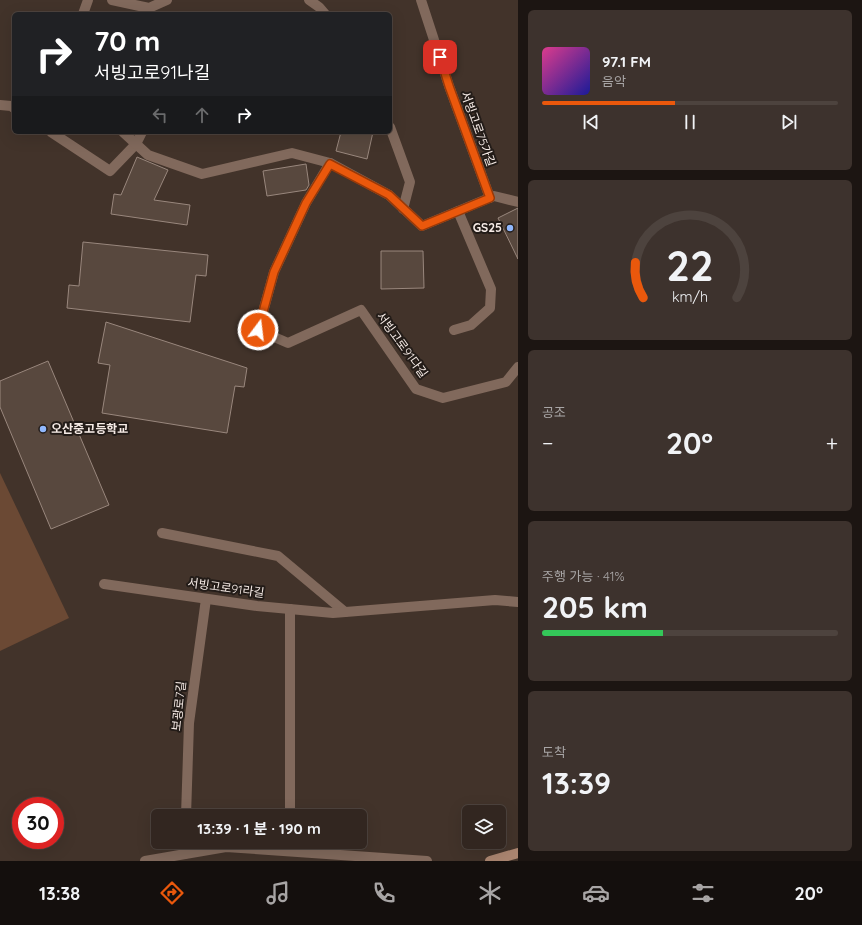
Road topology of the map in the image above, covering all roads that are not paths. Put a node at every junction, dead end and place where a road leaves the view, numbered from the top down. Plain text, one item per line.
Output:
1 (88, 0) edge
2 (112, 0) edge
3 (166, 0) edge
4 (309, 0) edge
5 (421, 0) edge
6 (149, 11) edge
7 (84, 12) edge
8 (324, 12) edge
9 (0, 105) edge
10 (12, 107) edge
11 (392, 132) edge
12 (54, 134) edge
13 (125, 134) edge
14 (141, 134) edge
15 (136, 144) junction
16 (330, 164) junction
17 (490, 198) junction
18 (518, 202) edge
19 (403, 208) junction
20 (458, 211) junction
21 (454, 330) dead end
22 (518, 367) edge
23 (162, 533) dead end
24 (104, 584) dead end
25 (206, 599) junction
26 (518, 602) edge
27 (290, 609) junction
28 (345, 612) junction
29 (186, 809) edge
30 (290, 809) edge
31 (185, 849) edge
32 (214, 849) edge
33 (310, 849) edge
34 (518, 853) edge
35 (185, 854) junction
36 (145, 861) edge
37 (427, 861) edge
38 (490, 861) edge

1 - 7 street
2 - 6 street
3 - 6 street
4 - 8 street
5 - 17 street, 서빙고로75가길
9 - 10 street
11 - 19 street
12 - 15 street
13 - 15 street
14 - 15 street
15 - 16 street
16 - 19 street
16 - 22 street, 서빙고로91다길
17 - 18 street
17 - 20 street
19 - 20 street
20 - 21 street
23 - 28 street
24 - 25 street, 서빙고로91라길
25 - 27 street, 서빙고로91라길
25 - 29 street, 보광로7길
26 - 28 street, 서빙고로91라길
27 - 28 street, 서빙고로91라길
27 - 30 street
31 - 35 street
32 - 35 street
33 - 37 street
34 - 38 street
35 - 36 street

